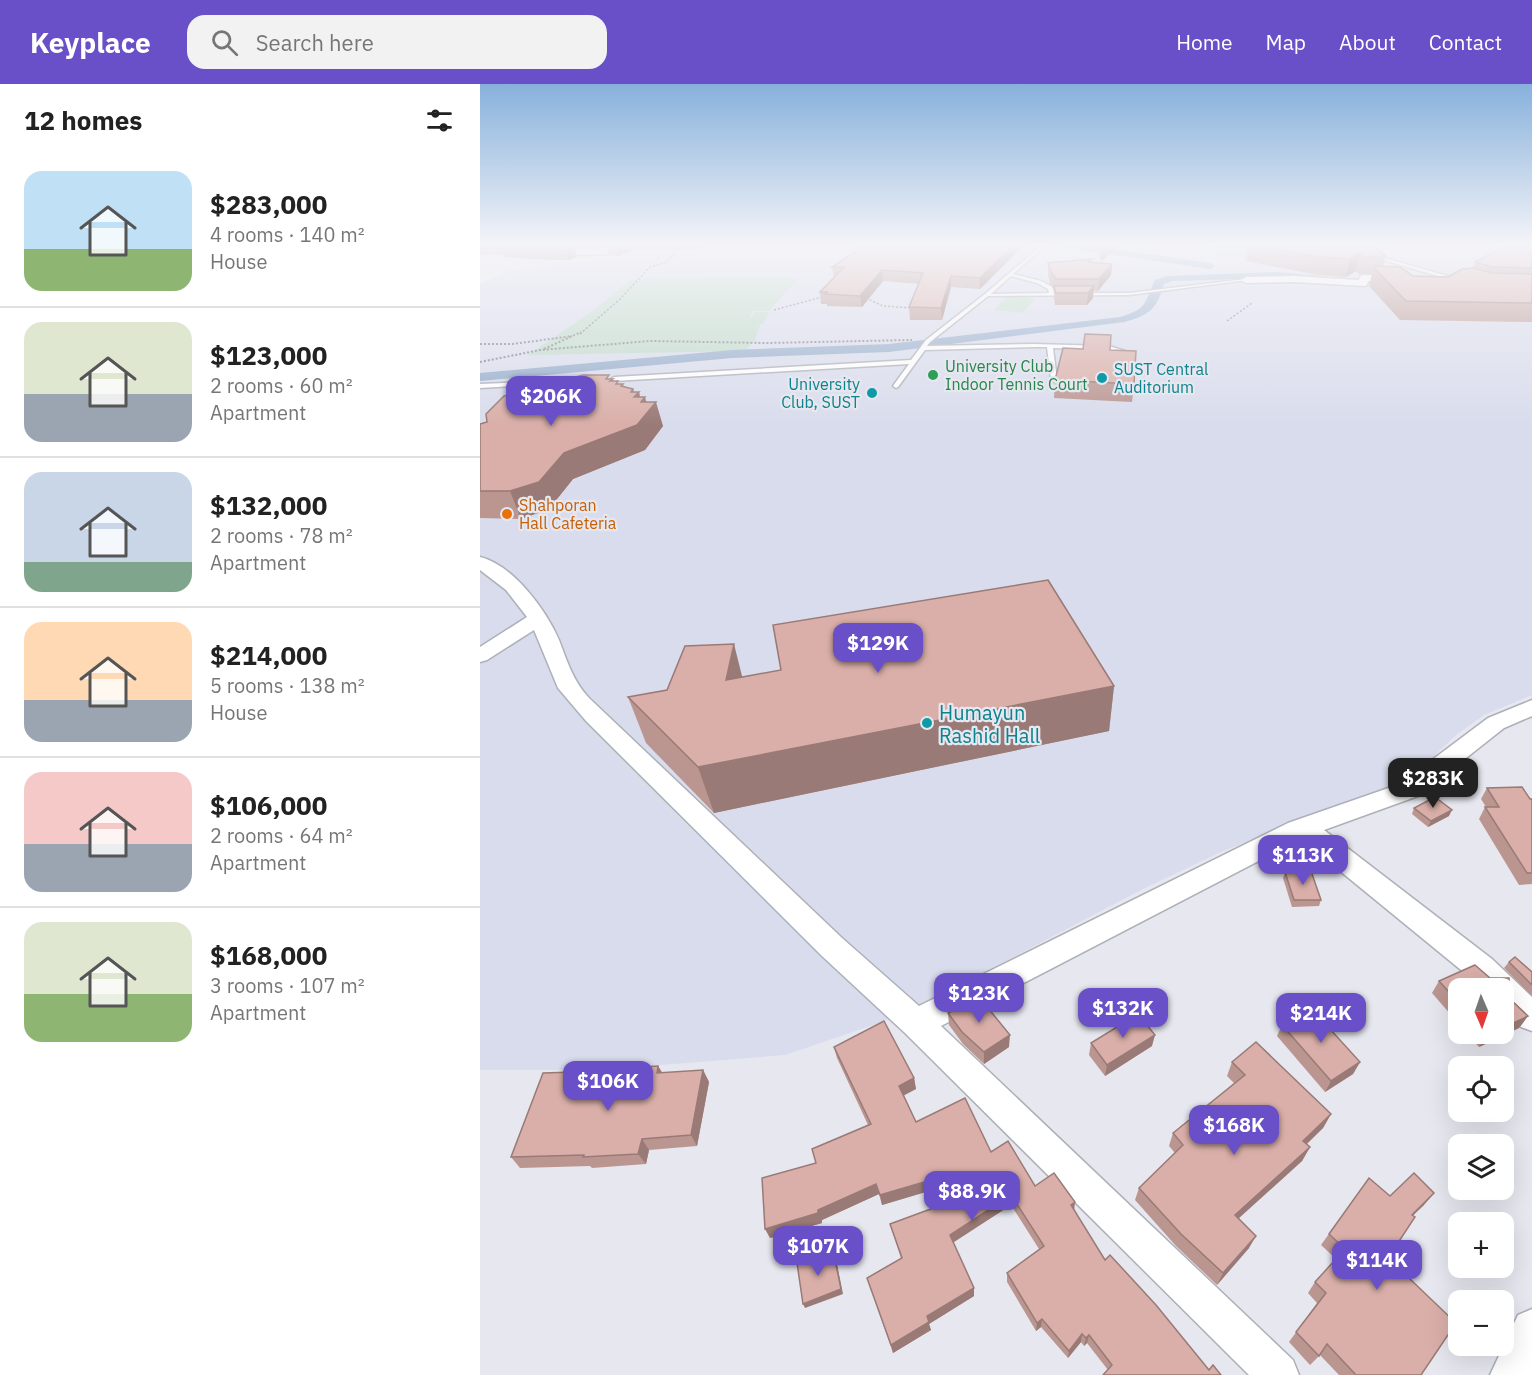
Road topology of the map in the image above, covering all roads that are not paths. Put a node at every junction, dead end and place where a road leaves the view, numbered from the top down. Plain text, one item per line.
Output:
1 (976, 304) edge
2 (927, 343) junction
3 (1050, 346) junction
4 (912, 362) junction
5 (1115, 362) edge
6 (614, 379) junction
7 (606, 380) edge
8 (1054, 380) edge
9 (578, 381) edge
10 (480, 386) edge
11 (896, 386) dead end
12 (610, 388) edge
13 (480, 562) edge
14 (537, 619) junction
15 (480, 656) edge
16 (1532, 707) edge
17 (1304, 828) junction
18 (1532, 1017) edge
19 (916, 1023) junction
20 (1532, 1329) edge
21 (1278, 1375) edge
22 (1511, 1375) edge

1 - 2 lane
2 - 3 lane
2 - 4 lane
3 - 5 lane
3 - 8 lane
4 - 6 lane
4 - 11 lane
6 - 7 lane
6 - 12 lane
9 - 10 lane
13 - 14 street
14 - 15 street
14 - 19 street
16 - 17 street
17 - 18 street
17 - 19 street
19 - 21 street
20 - 22 street

